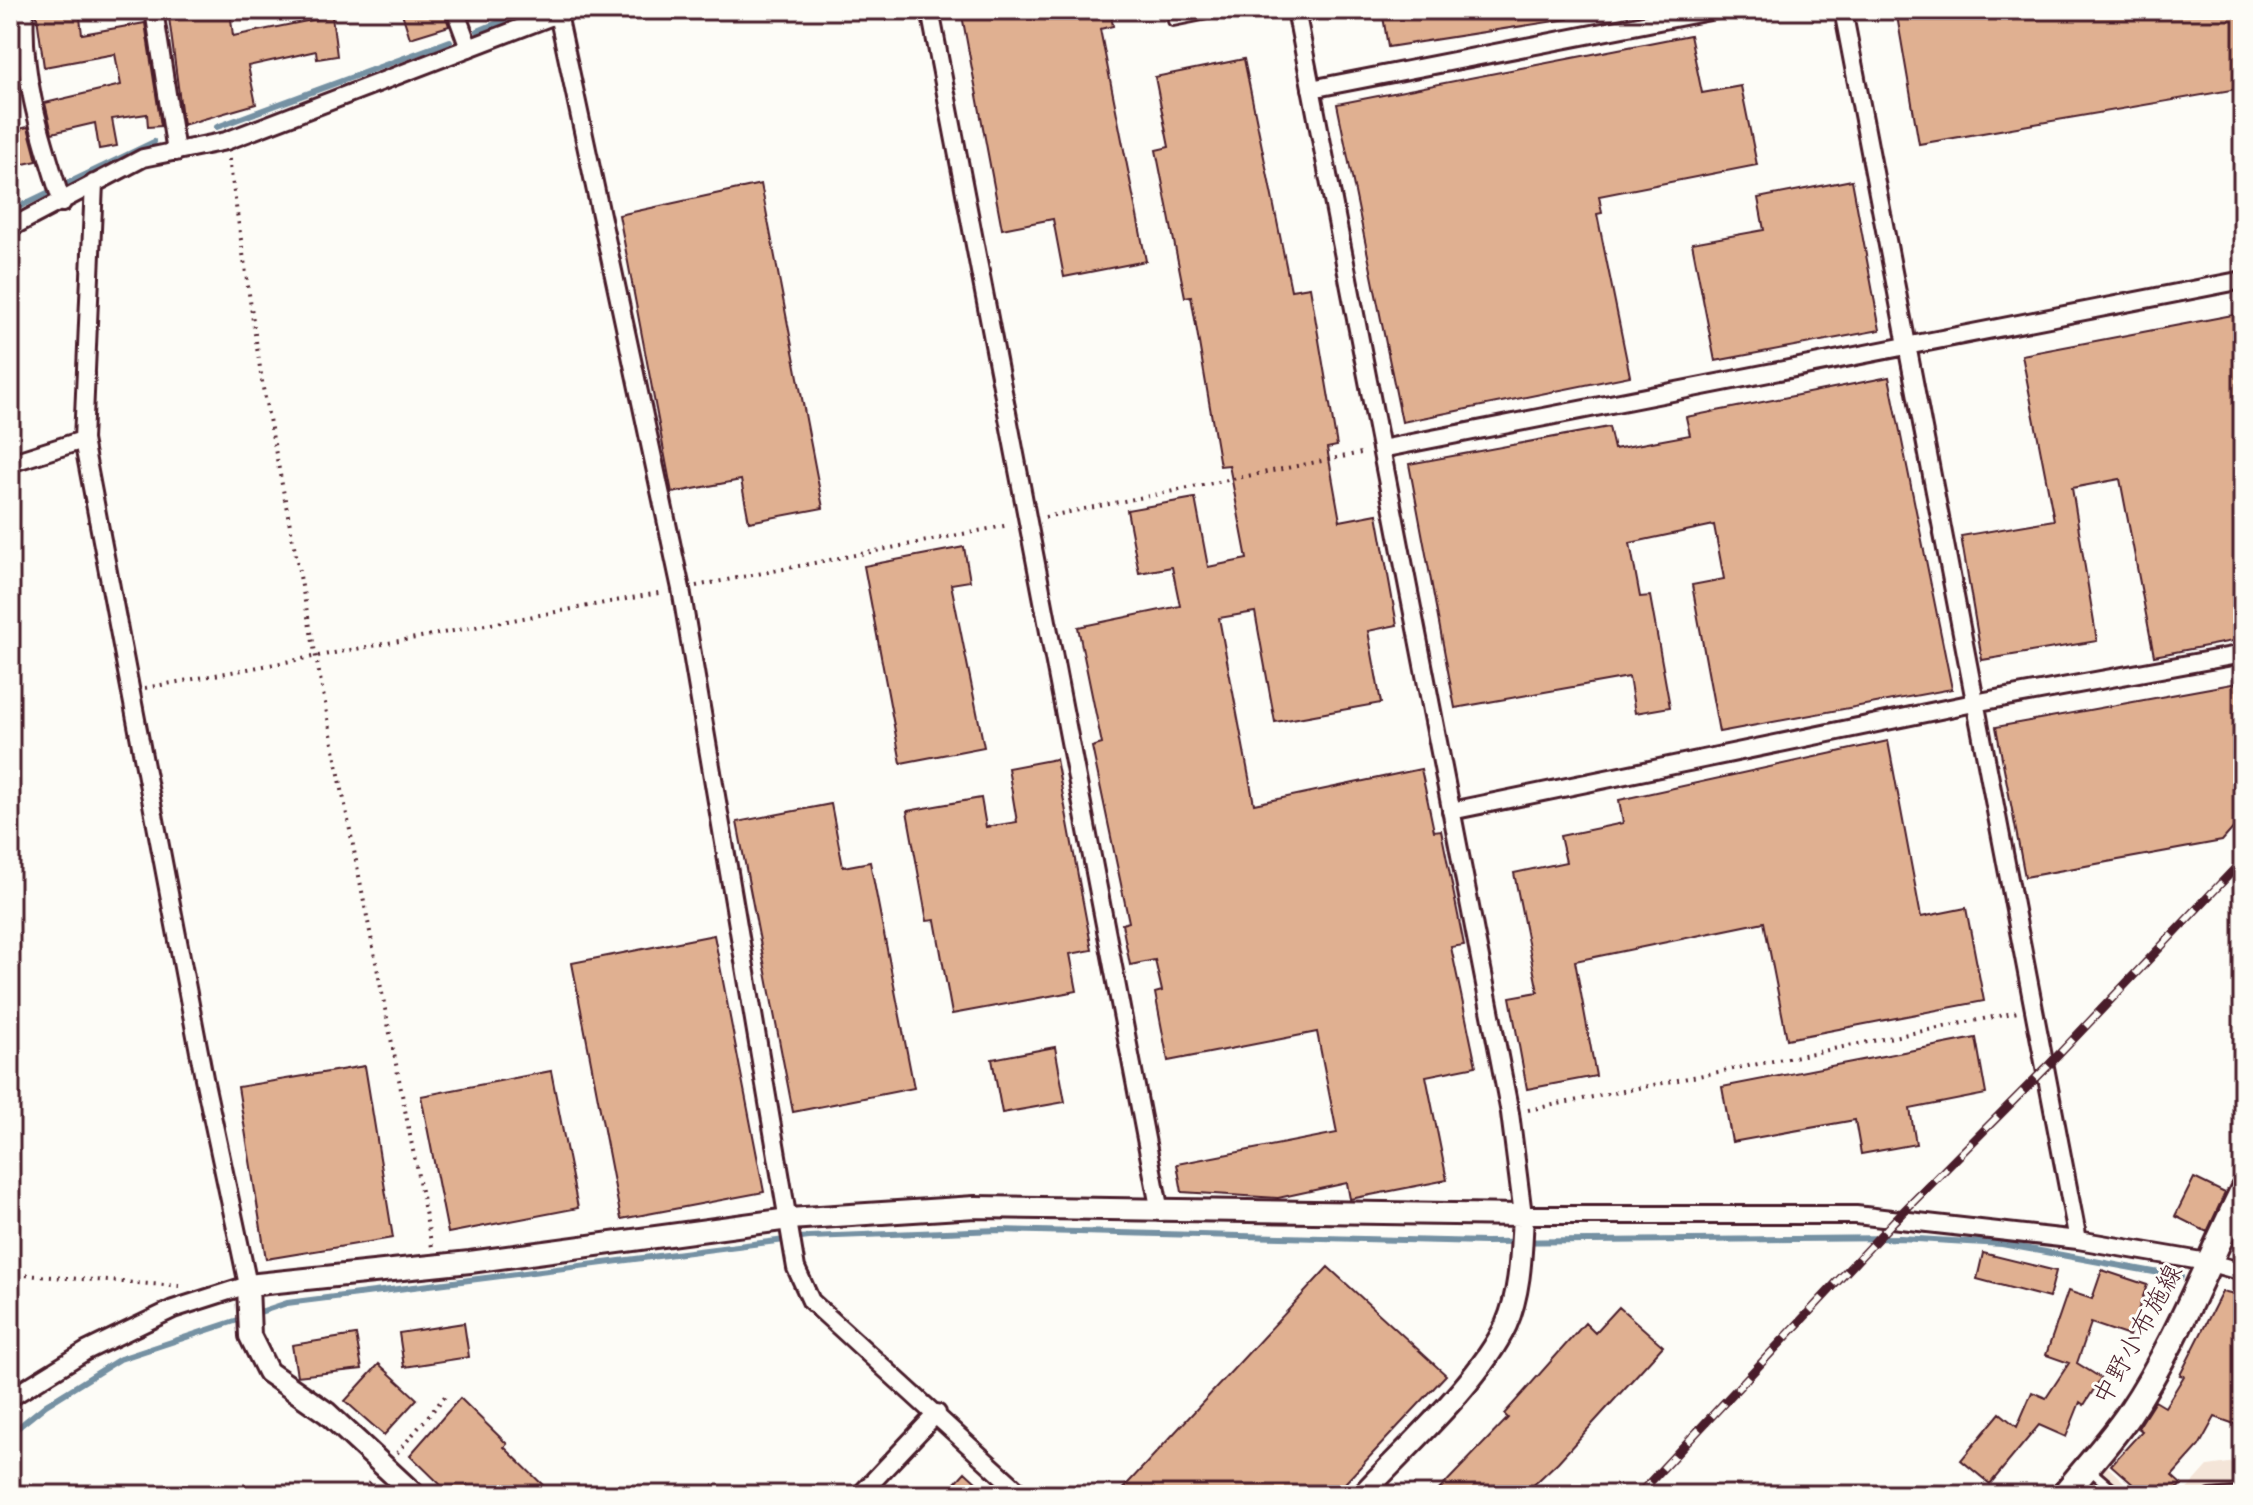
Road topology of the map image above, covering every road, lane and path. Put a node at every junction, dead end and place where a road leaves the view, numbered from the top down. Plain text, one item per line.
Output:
1 (25, 10) edge
2 (154, 10) edge
3 (455, 10) edge
4 (930, 10) edge
5 (1228, 10) edge
6 (1296, 10) edge
7 (1715, 10) edge
8 (1843, 10) edge
9 (563, 12) edge
10 (1173, 21) dead end
11 (469, 48) junction
12 (1311, 89) junction
13 (226, 141) junction
14 (176, 152) junction
15 (94, 183) junction
16 (62, 203) junction
17 (10, 228) edge
18 (2243, 280) edge
19 (1905, 346) junction
20 (83, 440) junction
21 (1381, 449) junction
22 (10, 463) edge
23 (681, 589) junction
24 (2243, 654) edge
25 (315, 656) junction
26 (131, 690) junction
27 (1974, 703) junction
28 (1451, 811) junction
29 (2034, 1009) junction
30 (1510, 1113) junction
31 (2243, 1190) edge
32 (1160, 1212) junction
33 (1523, 1215) junction
34 (789, 1219) junction
35 (2078, 1240) junction
36 (2207, 1262) junction
37 (436, 1266) junction
38 (2243, 1272) edge
39 (10, 1274) edge
40 (248, 1285) junction
41 (188, 1286) dead end
42 (447, 1394) dead end
43 (10, 1398) edge
44 (937, 1413) junction
45 (385, 1467) junction
46 (2087, 1467) junction
47 (2243, 1492) edge
48 (2065, 1494) edge
49 (357, 1495) edge
50 (415, 1495) edge
51 (860, 1495) edge
52 (1023, 1495) edge
53 (1362, 1495) edge
54 (2119, 1495) edge
55 (2210, 1495) edge

1 - 16 street
2 - 14 street
3 - 11 street
4 - 32 street
5 - 10 lane
6 - 12 street
7 - 12 street
8 - 19 street
9 - 11 street
9 - 23 street
11 - 13 street
12 - 21 street
13 - 14 street
13 - 25 path
14 - 15 street
15 - 16 street
15 - 20 street
16 - 17 street
18 - 19 street
19 - 21 street
19 - 27 street
20 - 22 street
20 - 26 street
21 - 28 street
23 - 25 path
23 - 34 street
24 - 27 street
25 - 26 path
25 - 37 path
26 - 40 street
27 - 28 street
27 - 29 street
28 - 30 street
29 - 30 path
29 - 35 street
30 - 33 street
31 - 36 main road, 中野小布施線
32 - 33 street
32 - 34 street
33 - 35 street
33 - 53 street
34 - 37 street
34 - 44 street
35 - 36 street
36 - 38 street
36 - 46 main road, 中野小布施線
37 - 40 street
39 - 41 path
40 - 43 street
40 - 45 street
42 - 45 path
44 - 51 street
44 - 52 street
45 - 49 path
45 - 50 street
46 - 48 main road, 中野小布施線
46 - 54 lane
47 - 55 lane

